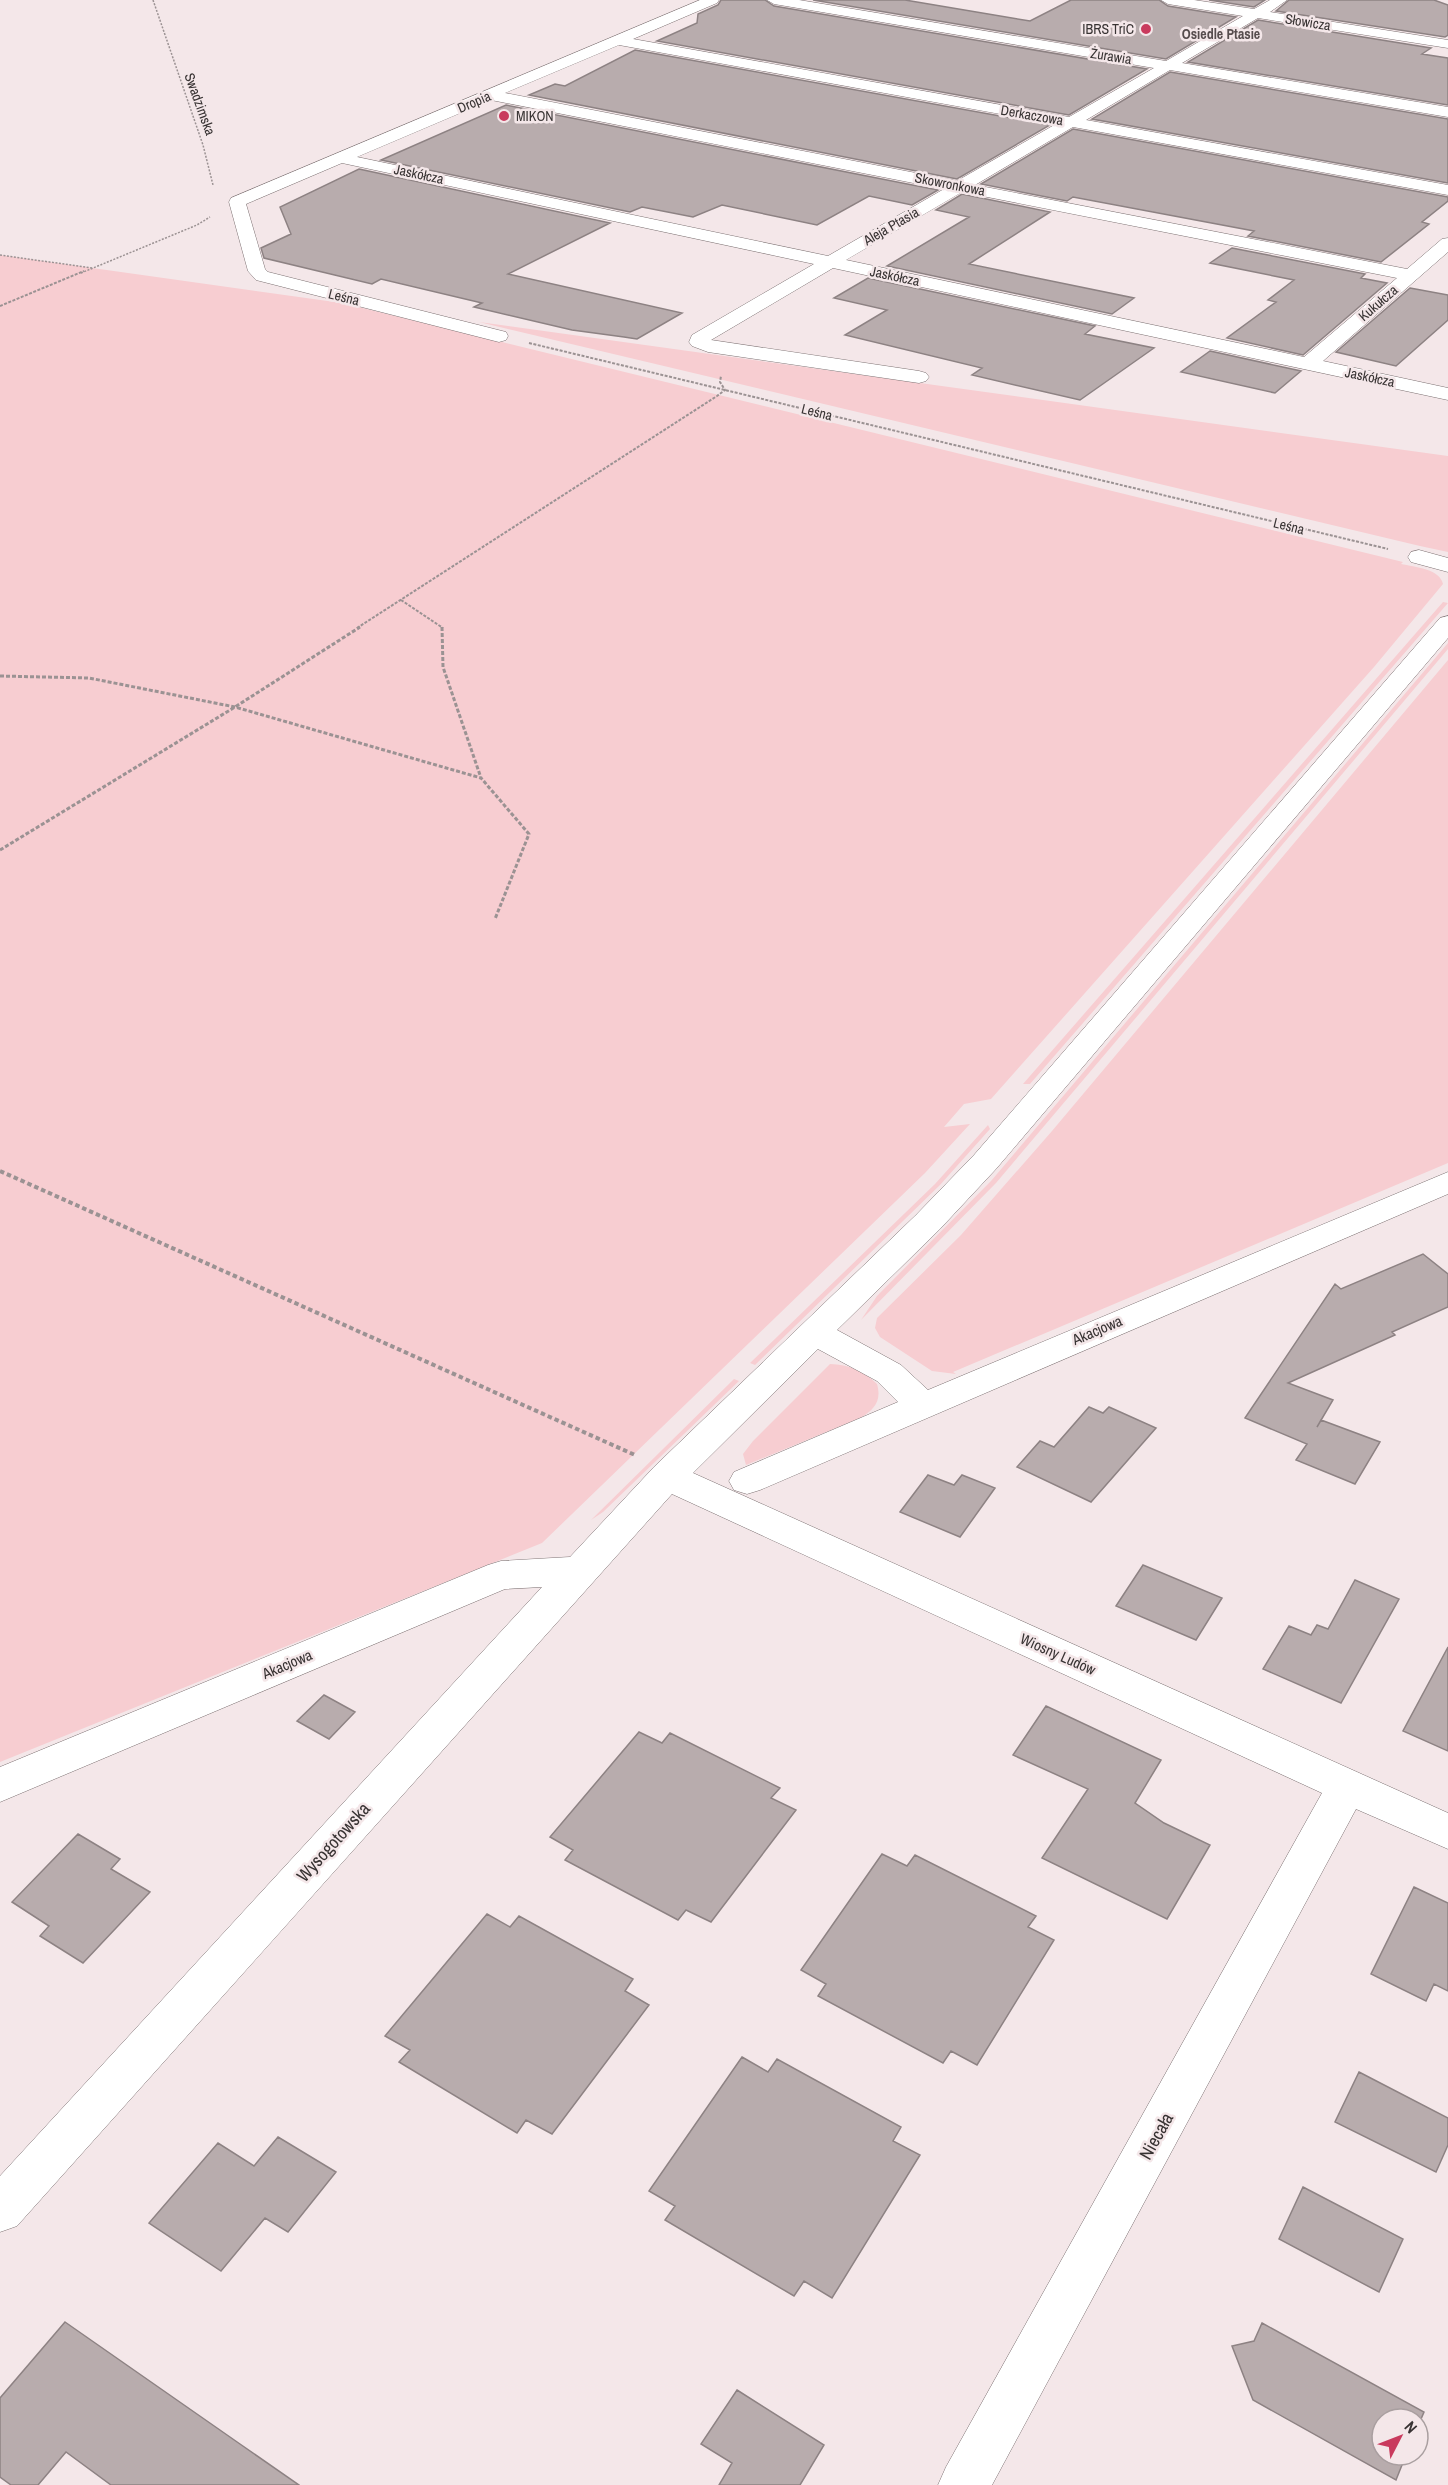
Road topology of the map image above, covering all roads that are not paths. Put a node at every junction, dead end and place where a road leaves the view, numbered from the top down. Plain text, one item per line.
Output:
1 (712, 0) edge
2 (774, 0) edge
3 (1168, 0) edge
4 (1280, 0) edge
5 (1255, 14) junction
6 (617, 40) junction
7 (1448, 44) edge
8 (1167, 66) junction
9 (490, 95) junction
10 (1448, 112) edge
11 (1071, 122) junction
12 (341, 158) junction
13 (960, 186) junction
14 (1448, 190) edge
15 (237, 202) joint
16 (1448, 243) edge
17 (831, 262) junction
18 (1410, 275) junction
19 (500, 336) road end
20 (1308, 364) junction
21 (919, 377) dead end
22 (1448, 394) edge
23 (1419, 557) road end
24 (1448, 564) edge
25 (1448, 623) edge
26 (1448, 1182) edge
27 (815, 1333) junction
28 (922, 1405) junction
29 (667, 1476) junction
30 (747, 1481) dead end
31 (580, 1570) junction
32 (0, 1785) edge
33 (1347, 1787) junction
34 (1448, 1832) edge
35 (0, 2210) edge
36 (964, 2485) edge

1 - 6 street, Dropia
2 - 8 street, Żurawia
3 - 5 street, Słowicza
4 - 5 street, Aleja Ptasia
5 - 7 street, Słowicza
5 - 8 street, Aleja Ptasia
6 - 9 street, Dropia
6 - 11 street, Derkaczowa
8 - 10 street, Żurawia
8 - 11 street, Aleja Ptasia
9 - 12 street, Dropia
9 - 13 street, Skowronkowa
11 - 13 street, Aleja Ptasia
11 - 14 street, Derkaczowa
12 - 15 street, Dropia
12 - 17 street, Jaskółcza
13 - 17 street, Aleja Ptasia
13 - 18 street, Skowronkowa
15 - 19 street, Leśna
16 - 18 street, Kukułcza
17 - 20 street, Jaskółcza
17 - 21 street, Aleja Ptasia
18 - 20 street, Kukułcza
20 - 22 street, Jaskółcza
23 - 24 street
25 - 27 street, Wysogotowska
26 - 28 street, Akacjowa
27 - 28 street
27 - 29 street, Wysogotowska
28 - 30 street, Akacjowa
29 - 31 street, Wysogotowska
29 - 33 street, Wiosny Ludów
31 - 32 street, Akacjowa
31 - 35 street, Wysogotowska
33 - 34 street, Wiosny Ludów
33 - 36 street, Niecała

